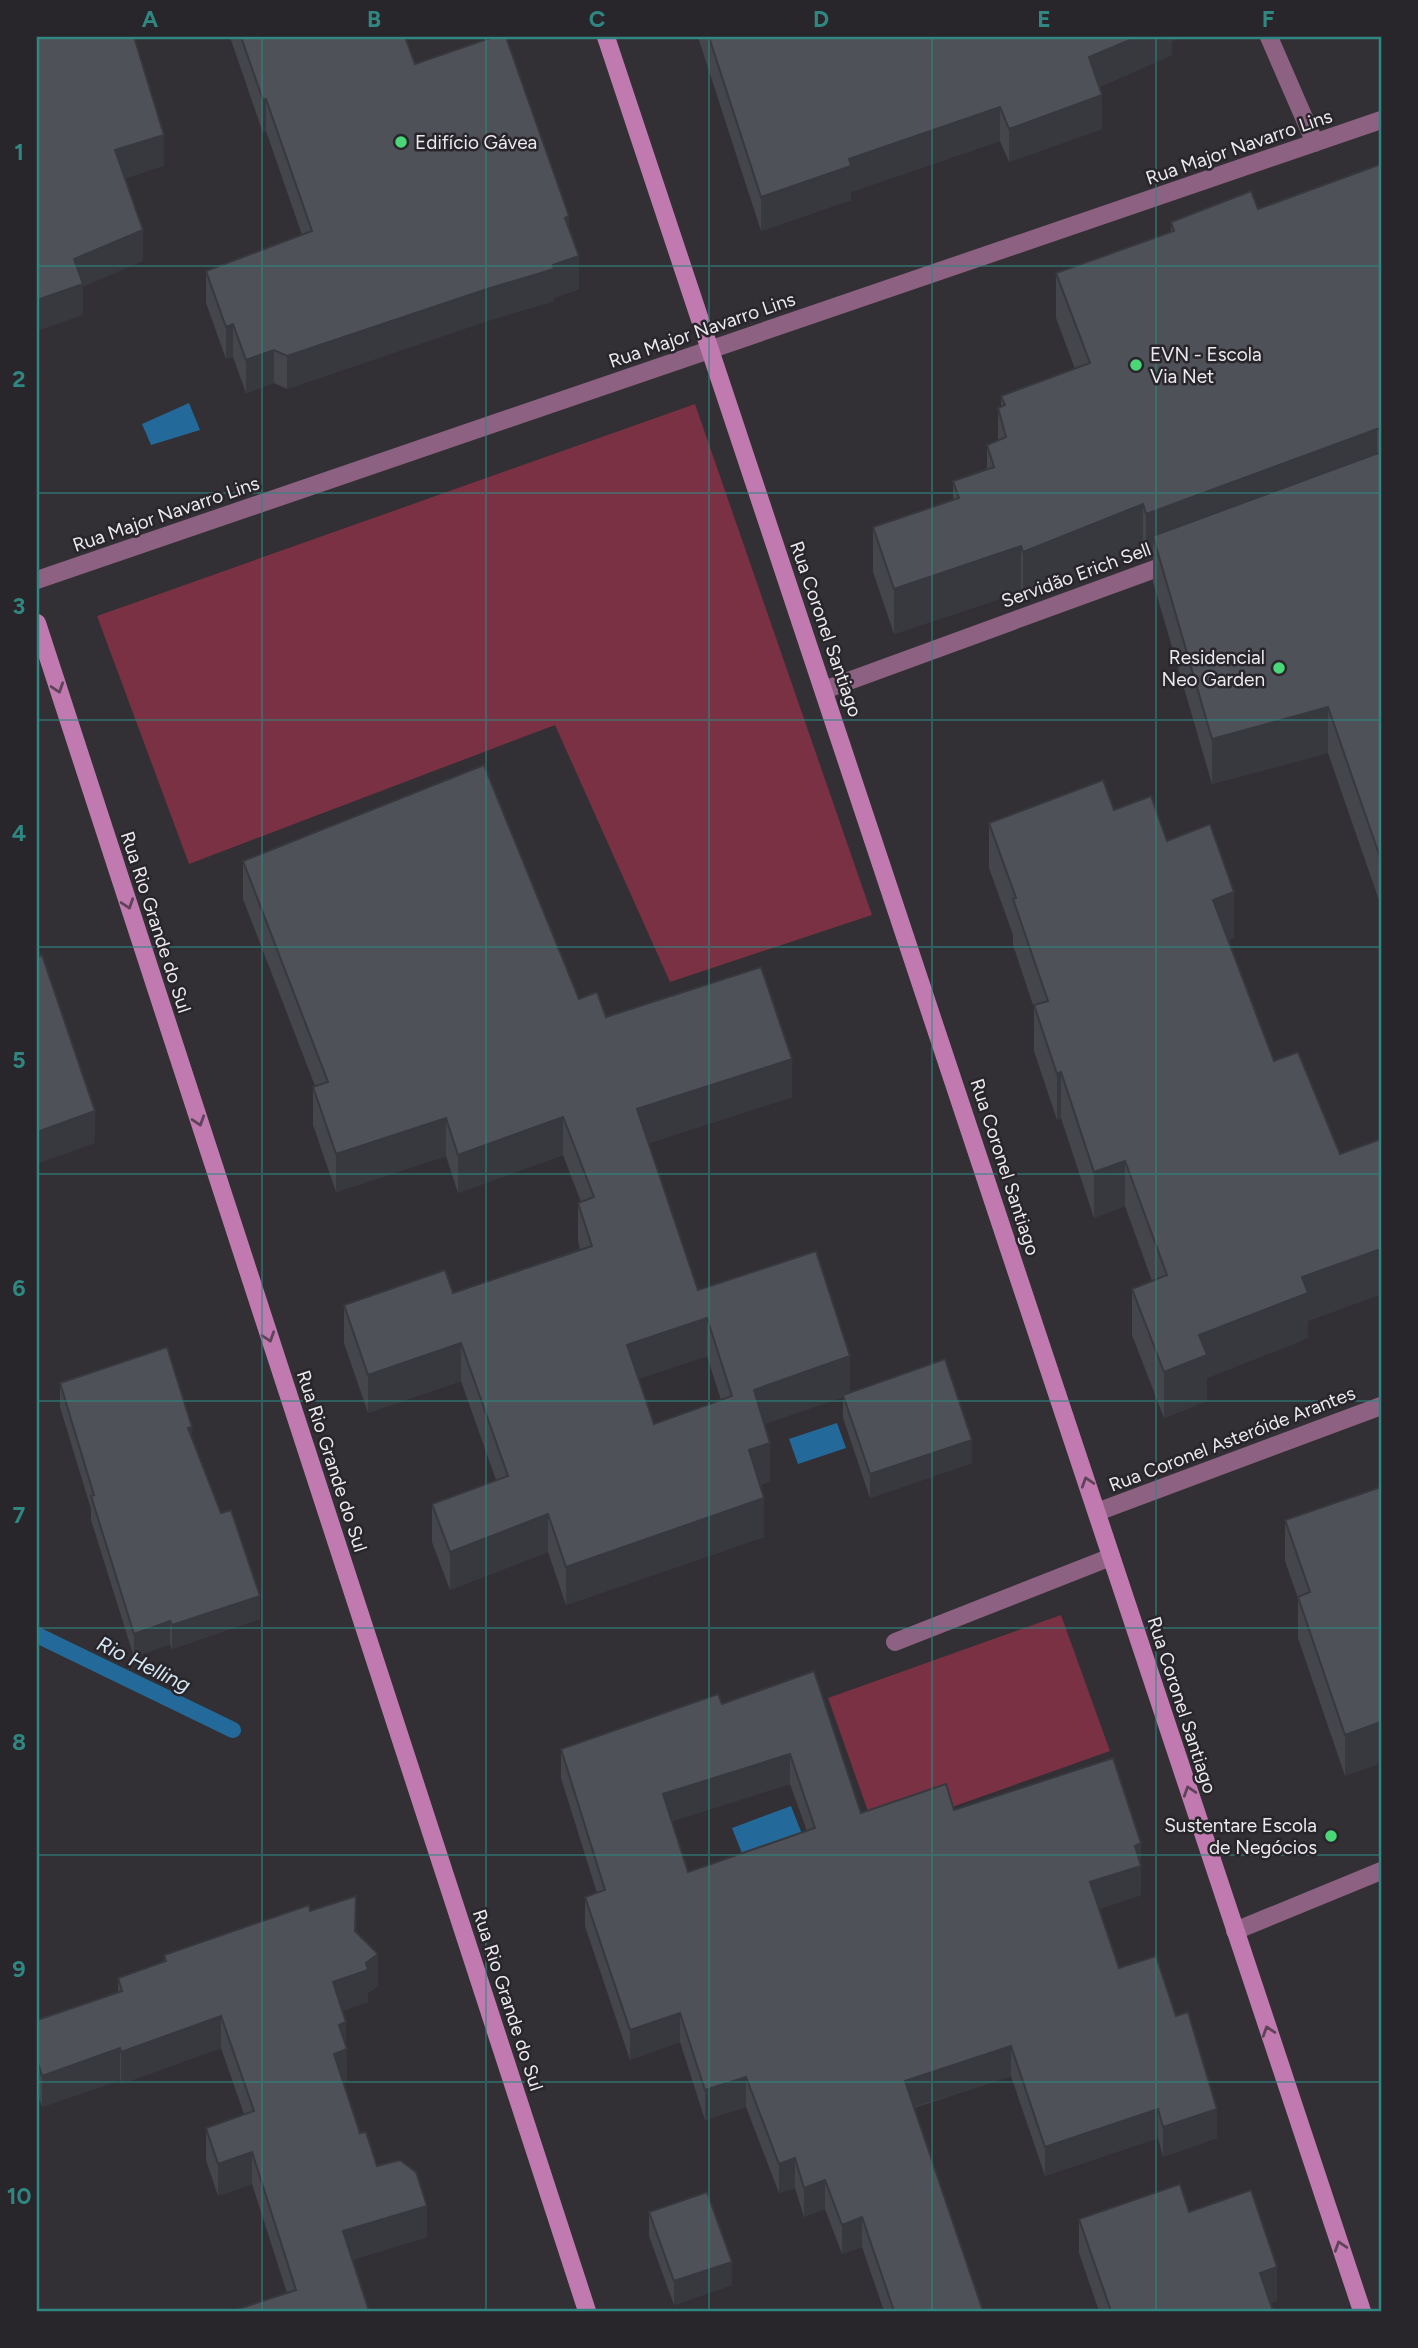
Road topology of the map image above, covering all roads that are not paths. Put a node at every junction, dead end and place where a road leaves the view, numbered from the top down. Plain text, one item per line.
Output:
1 (606, 37) edge
2 (1269, 37) edge
3 (1381, 120) edge
4 (1315, 143) junction
5 (710, 350) junction
6 (1187, 557) edge
7 (37, 580) edge
8 (37, 623) edge
9 (824, 690) junction
10 (1381, 1406) edge
11 (1097, 1513) junction
12 (1111, 1558) junction
13 (895, 1642) dead end
14 (1381, 1871) edge
15 (1235, 1931) junction
16 (587, 2311) edge
17 (1362, 2311) edge

1 - 5 main road, Rua Coronel Santiago
2 - 4 street
3 - 4 street, Rua Major Navarro Lins
4 - 5 street, Rua Major Navarro Lins
5 - 7 street, Rua Major Navarro Lins
5 - 9 main road, Rua Coronel Santiago
6 - 9 street, Servidão Erich Sell
8 -> 16 main road, Rua Rio Grande do Sul
11 -> 9 main road, Rua Coronel Santiago
10 - 11 street, Rua Coronel Asteróide Arantes
11 - 12 main road, Rua Coronel Santiago
12 - 13 street
15 -> 12 main road, Rua Coronel Santiago
14 - 15 street
17 -> 15 main road, Rua Coronel Santiago

